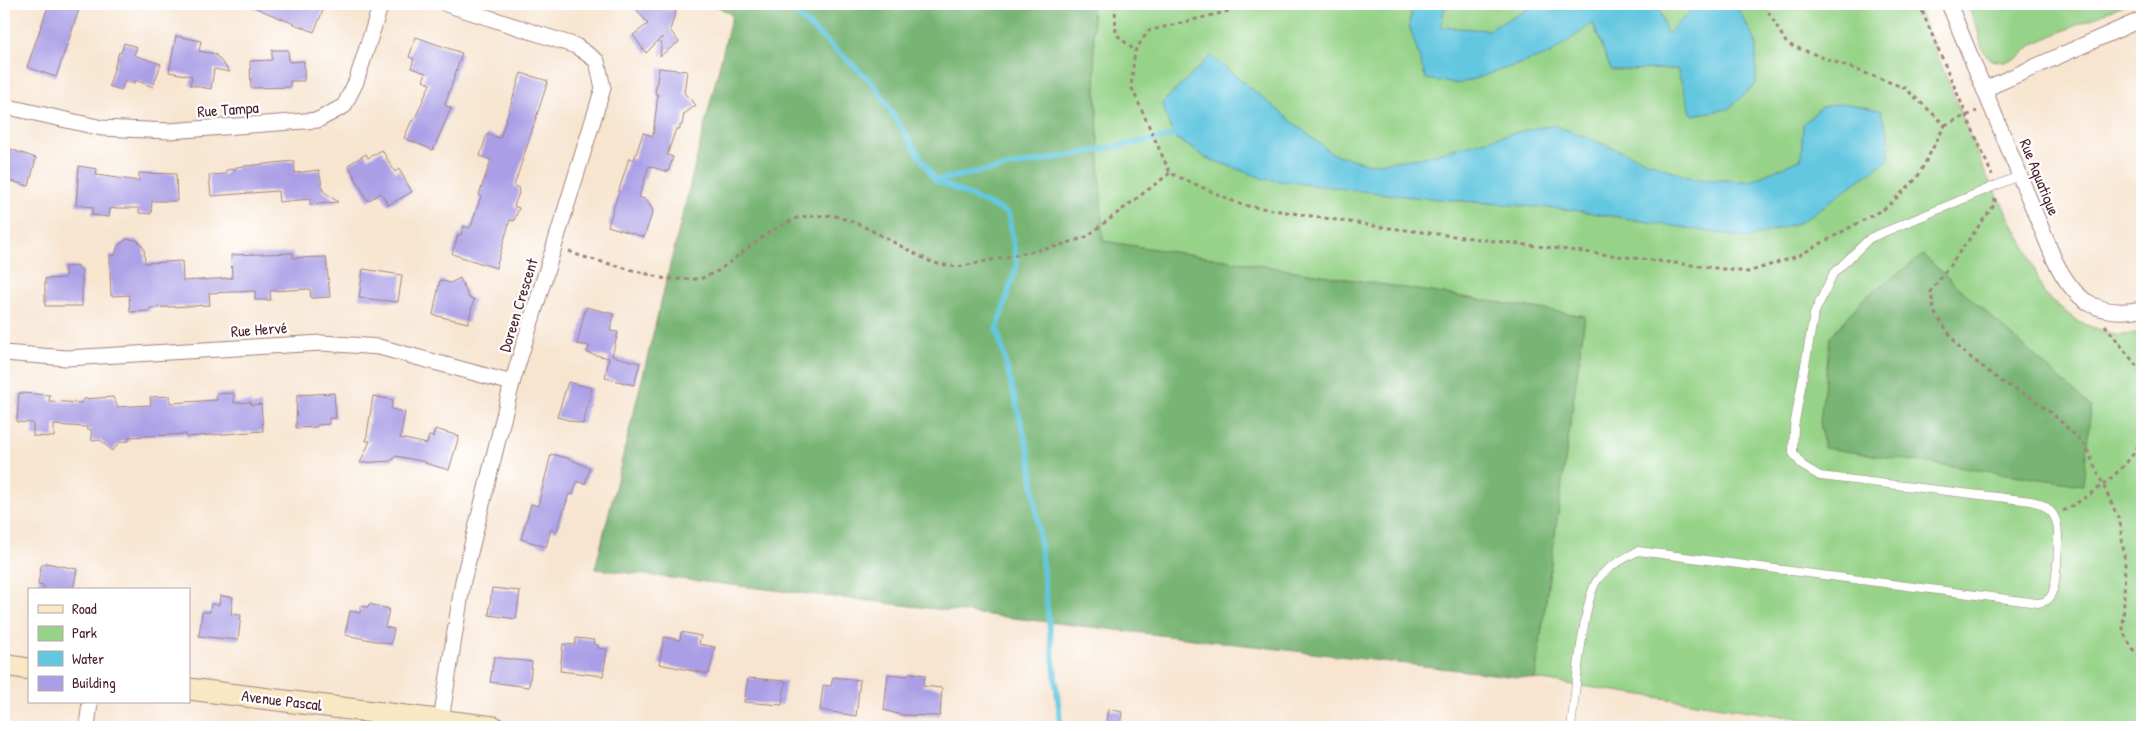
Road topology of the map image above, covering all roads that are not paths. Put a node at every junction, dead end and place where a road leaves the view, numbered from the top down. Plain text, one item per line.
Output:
1 (381, 4) edge
2 (446, 4) edge
3 (1949, 4) edge
4 (2142, 19) edge
5 (1985, 89) junction
6 (4, 106) edge
7 (2021, 175) junction
8 (2142, 309) edge
9 (4, 353) edge
10 (512, 383) junction
11 (4, 666) edge
12 (28, 669) edge
13 (190, 689) edge
14 (90, 704) edge
15 (441, 720) junction
16 (87, 727) edge
17 (494, 727) edge
18 (1571, 727) edge

1 - 6 street, Rue Tampa
2 - 10 street, Doreen Crescent
3 - 5 street, Rue Aquatique
4 - 5 street
5 - 7 street, Rue Aquatique
7 - 8 street, Rue Aquatique
7 - 18 lane
9 - 10 street, Rue Hervé
10 - 15 street, Doreen Crescent
11 - 12 street
13 - 15 street, Avenue Pascal
14 - 16 street
15 - 17 street, Avenue Pascal

